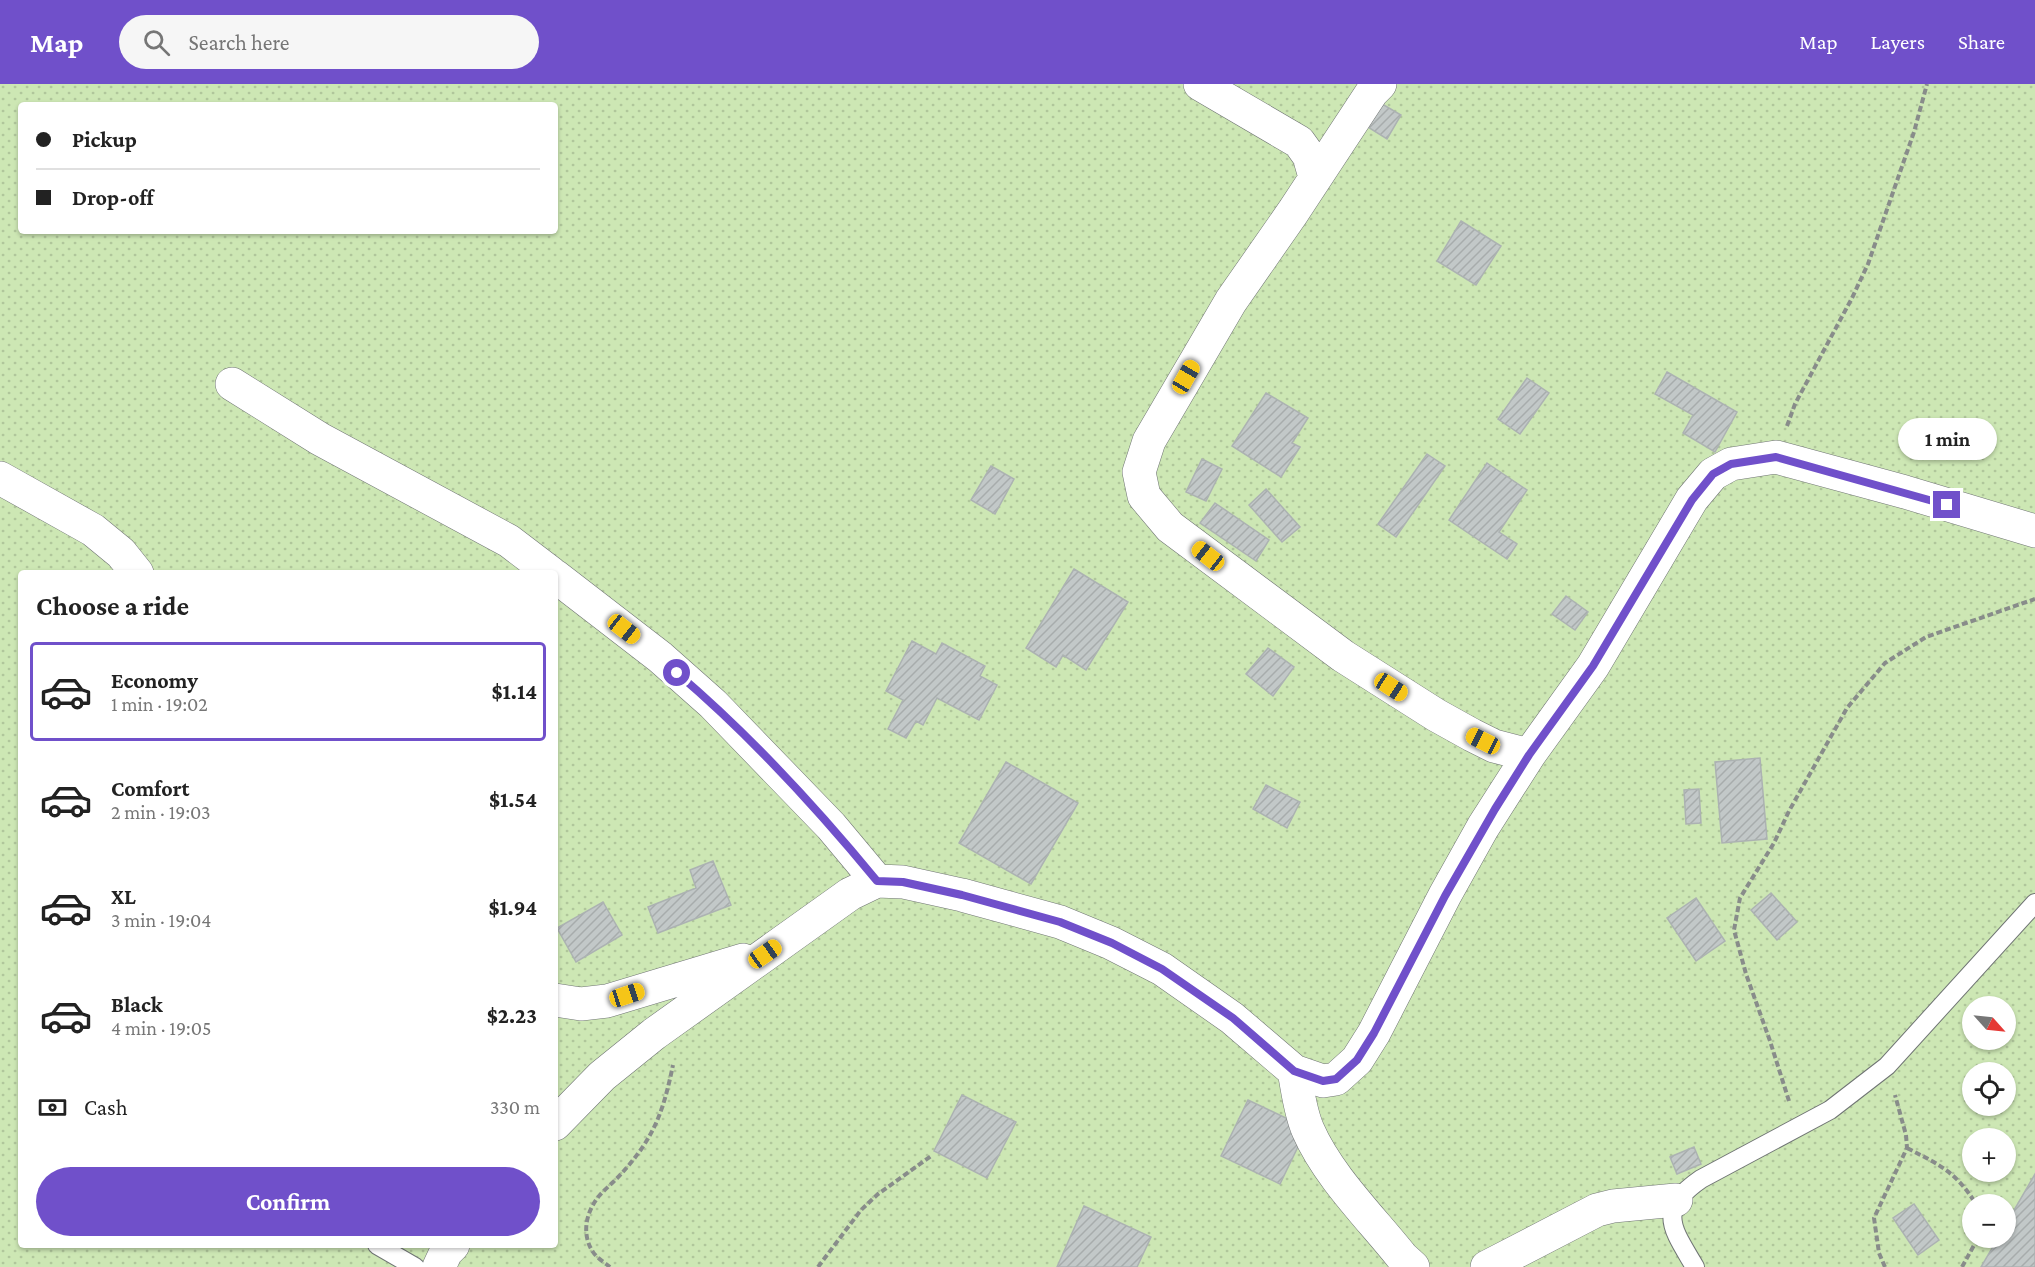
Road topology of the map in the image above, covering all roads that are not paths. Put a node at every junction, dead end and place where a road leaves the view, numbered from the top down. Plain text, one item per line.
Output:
1 (1200, 84) edge
2 (1380, 84) edge
3 (1315, 177) junction
4 (232, 384) dead end
5 (0, 478) edge
6 (2035, 531) edge
7 (135, 570) edge
8 (547, 570) edge
9 (558, 578) edge
10 (1529, 755) junction
11 (877, 881) junction
12 (2035, 903) edge
13 (765, 954) junction
14 (558, 1000) edge
15 (1294, 1071) junction
16 (558, 1120) edge
17 (1676, 1200) junction
18 (382, 1248) edge
19 (450, 1248) edge
20 (415, 1267) edge
21 (439, 1267) edge
22 (1413, 1267) edge
23 (1487, 1267) edge
24 (1695, 1267) edge

1 - 3 street
2 - 3 street
3 - 10 street
4 - 8 street
5 - 7 street
6 - 10 street
9 - 11 street
10 - 15 street
11 - 13 street
11 - 15 street
12 - 17 lane
13 - 14 street
13 - 16 street
15 - 22 street
17 - 23 street
17 - 24 lane
18 - 20 lane
19 - 21 street

